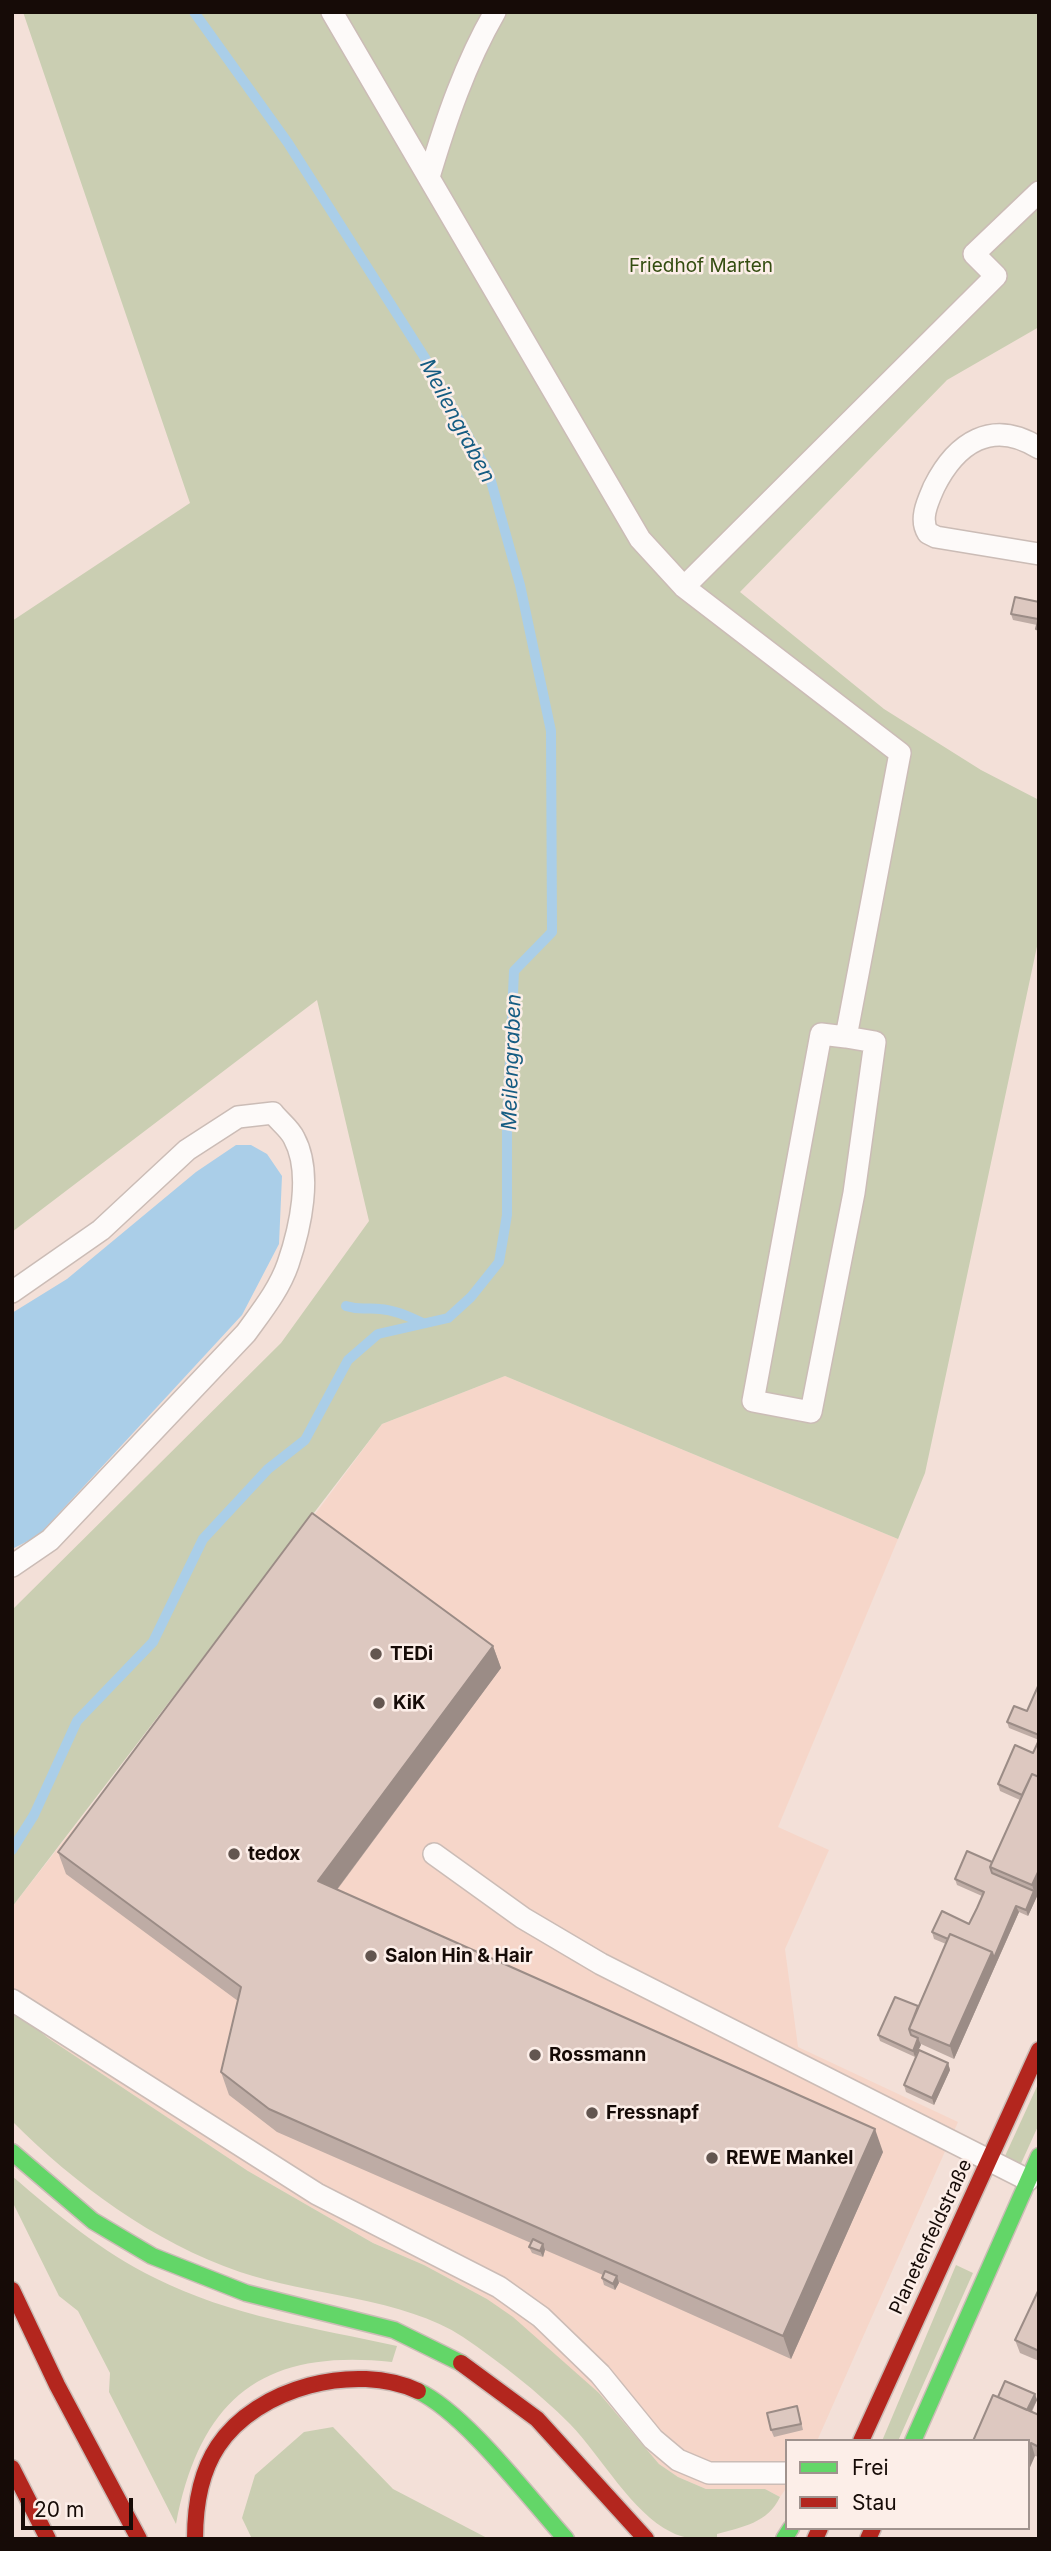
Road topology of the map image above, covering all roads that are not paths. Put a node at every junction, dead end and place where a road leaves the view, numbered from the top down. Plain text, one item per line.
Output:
1 (332, 12) edge
2 (495, 12) edge
3 (429, 177) junction
4 (1039, 192) edge
5 (1039, 448) edge
6 (1039, 554) edge
7 (684, 587) junction
8 (846, 1037) junction
9 (12, 1292) edge
10 (12, 1566) edge
11 (434, 1854) dead end
12 (12, 2000) edge
13 (1039, 2050) edge
14 (12, 2152) edge
15 (1039, 2156) edge
16 (989, 2161) junction
17 (1028, 2180) junction
18 (12, 2290) edge
19 (862, 2439) edge
20 (914, 2439) edge
21 (12, 2468) edge
22 (785, 2473) edge
23 (630, 2522) junction
24 (48, 2539) edge
25 (139, 2539) edge
26 (195, 2539) edge
27 (566, 2539) edge
28 (646, 2539) edge
29 (654, 2539) edge

1 - 3 lane
2 - 3 lane
3 - 7 lane
4 - 7 lane
5 - 6 lane
7 - 8 lane
8 - 8 lane
9 - 10 lane
11 - 16 lane
12 - 22 lane
13 - 16 main road, Planetenfeldstraße
14 - 23 main road
15 - 17 main road
16 - 17 lane
16 - 19 main road, Planetenfeldstraße
17 - 20 main road
18 - 25 main road
21 - 24 main road
23 - 28 main road
23 - 29 main road
26 - 27 main road

